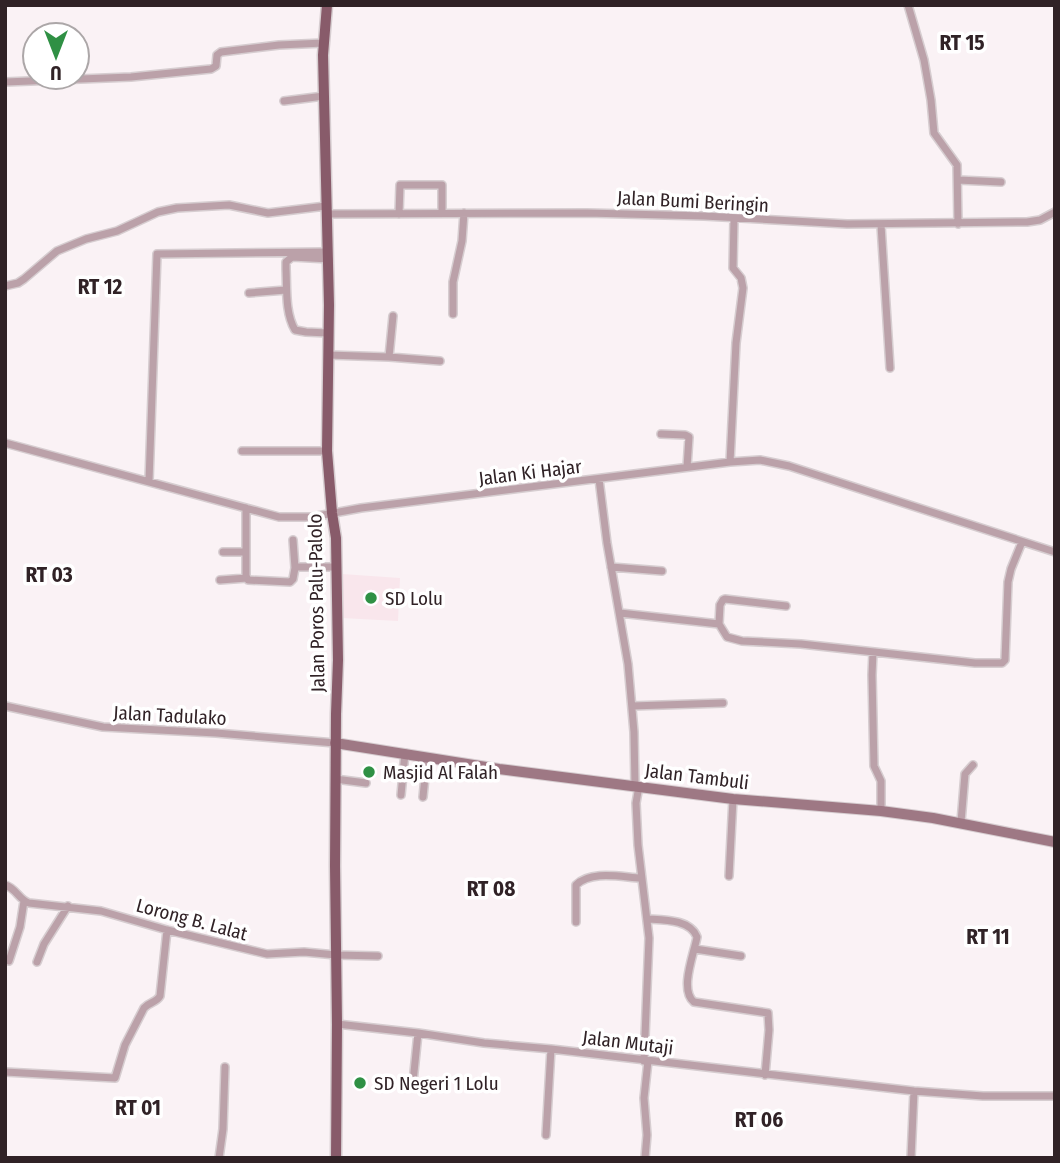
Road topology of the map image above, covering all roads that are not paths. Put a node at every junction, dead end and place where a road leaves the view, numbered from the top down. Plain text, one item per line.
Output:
1 (327, 5) edge
2 (908, 5) edge
3 (324, 43) junction
4 (5, 82) edge
5 (324, 96) junction
6 (284, 101) dead end
7 (958, 180) junction
8 (1001, 182) dead end
9 (326, 210) junction
10 (1055, 212) edge
11 (442, 213) junction
12 (464, 213) junction
13 (399, 214) junction
14 (734, 218) junction
15 (958, 224) junction
16 (881, 225) junction
17 (328, 255) junction
18 (5, 286) edge
19 (286, 289) junction
20 (249, 293) dead end
21 (453, 314) dead end
22 (393, 316) dead end
23 (328, 333) junction
24 (328, 355) junction
25 (389, 357) junction
26 (440, 361) dead end
27 (890, 368) dead end
28 (662, 434) dead end
29 (5, 443) edge
30 (242, 451) dead end
31 (327, 451) junction
32 (730, 462) junction
33 (687, 467) junction
34 (599, 479) junction
35 (149, 481) junction
36 (246, 508) junction
37 (332, 513) junction
38 (293, 540) dead end
39 (1022, 542) junction
40 (223, 551) dead end
41 (246, 552) junction
42 (1055, 552) edge
43 (337, 566) junction
44 (611, 567) junction
45 (295, 568) junction
46 (662, 571) dead end
47 (247, 578) junction
48 (220, 580) dead end
49 (786, 606) dead end
50 (620, 613) junction
51 (719, 624) junction
52 (873, 652) junction
53 (723, 703) dead end
54 (5, 706) edge
55 (632, 706) junction
56 (335, 743) junction
57 (405, 753) junction
58 (427, 757) junction
59 (973, 765) dead end
60 (335, 779) junction
61 (366, 783) dead end
62 (637, 786) junction
63 (401, 795) dead end
64 (423, 797) dead end
65 (733, 799) junction
66 (881, 811) junction
67 (961, 822) junction
68 (1055, 842) edge
69 (729, 876) dead end
70 (641, 878) junction
71 (5, 885) edge
72 (24, 901) junction
73 (68, 906) junction
74 (647, 919) junction
75 (576, 922) dead end
76 (167, 930) junction
77 (695, 949) junction
78 (336, 955) junction
79 (378, 956) dead end
80 (741, 956) dead end
81 (9, 961) dead end
82 (37, 962) dead end
83 (337, 1024) junction
84 (418, 1033) junction
85 (551, 1049) junction
86 (646, 1061) junction
87 (225, 1067) dead end
88 (5, 1072) edge
89 (765, 1075) junction
90 (413, 1082) dead end
91 (914, 1091) junction
92 (1055, 1096) edge
93 (546, 1135) dead end
94 (219, 1158) edge
95 (336, 1158) edge
96 (645, 1158) edge
97 (911, 1158) edge

1 - 3 main road, Jalan Poros Palu-Palolo
2 - 7 street
3 - 4 street
3 - 5 main road, Jalan Poros Palu-Palolo
5 - 6 street
5 - 9 main road, Jalan Poros Palu-Palolo
7 - 8 street
7 - 15 street
9 - 13 street, Jalan Bumi Beringin
9 - 17 main road, Jalan Poros Palu-Palolo
9 - 18 street, Jalan Bumi Beringin
10 - 15 street, Jalan Bumi Beringin
11 - 12 street, Jalan Bumi Beringin
11 - 13 street, Jalan Bumi Beringin
11 - 13 street
12 - 14 street, Jalan Bumi Beringin
12 - 21 street
14 - 16 street, Jalan Bumi Beringin
14 - 32 street
15 - 16 street, Jalan Bumi Beringin
16 - 27 street
17 - 19 street
17 - 23 main road, Jalan Poros Palu-Palolo
17 - 35 street
19 - 20 street
19 - 23 street
22 - 25 street
23 - 24 main road, Jalan Poros Palu-Palolo
24 - 25 street
24 - 31 main road, Jalan Poros Palu-Palolo
25 - 26 street
28 - 33 street
29 - 35 street, Jalan Ki Hajar
30 - 31 street
31 - 37 main road, Jalan Poros Palu-Palolo
32 - 33 street, Jalan Ki Hajar
32 - 39 street, Jalan Ki Hajar
33 - 34 street, Jalan Ki Hajar
34 - 37 street, Jalan Ki Hajar
34 - 44 street
35 - 36 street, Jalan Ki Hajar
36 - 37 street, Jalan Ki Hajar
36 - 41 street
37 - 43 main road, Jalan Poros Palu-Palolo
38 - 45 street
39 - 42 street, Jalan Ki Hajar
39 - 52 street
40 - 41 street
41 - 47 street
43 - 45 street
43 - 56 main road, Jalan Poros Palu-Palolo
44 - 46 street
44 - 50 street
45 - 47 street
47 - 48 street
49 - 51 street
50 - 51 street
50 - 55 street
51 - 52 street
52 - 66 street
53 - 55 street
54 - 56 street, Jalan Tadulako
55 - 62 street
56 - 57 street, Jalan Tambuli
56 - 60 main road, Jalan Poros Palu-Palolo
57 - 58 street, Jalan Tambuli
57 - 63 street
58 - 62 street, Jalan Tambuli
58 - 64 street
59 - 67 street
60 - 61 street
60 - 78 main road, Jalan Poros Palu-Palolo
62 - 65 street, Jalan Tambuli
62 - 70 street
65 - 66 street, Jalan Tambuli
65 - 69 street
66 - 67 street, Jalan Tambuli
67 - 68 street, Jalan Tambuli
70 - 74 street
70 - 75 street
71 - 72 street
72 - 73 street, Lorong B. Lalat
72 - 81 street
73 - 76 street, Lorong B. Lalat
73 - 82 street
74 - 77 street
74 - 86 street
76 - 78 street, Lorong B. Lalat
76 - 88 street
77 - 80 street
77 - 89 street
78 - 79 street, Lorong B. Lalat
78 - 83 main road, Jalan Poros Palu-Palolo
83 - 84 street, Jalan Mutaji
83 - 95 main road, Jalan Poros Palu-Palolo
84 - 85 street, Jalan Mutaji
84 - 90 street
85 - 86 street, Jalan Mutaji
85 - 93 street
86 - 89 street, Jalan Mutaji
86 - 96 street
87 - 94 street
89 - 91 street, Jalan Mutaji
91 - 92 street, Jalan Mutaji
91 - 97 street

